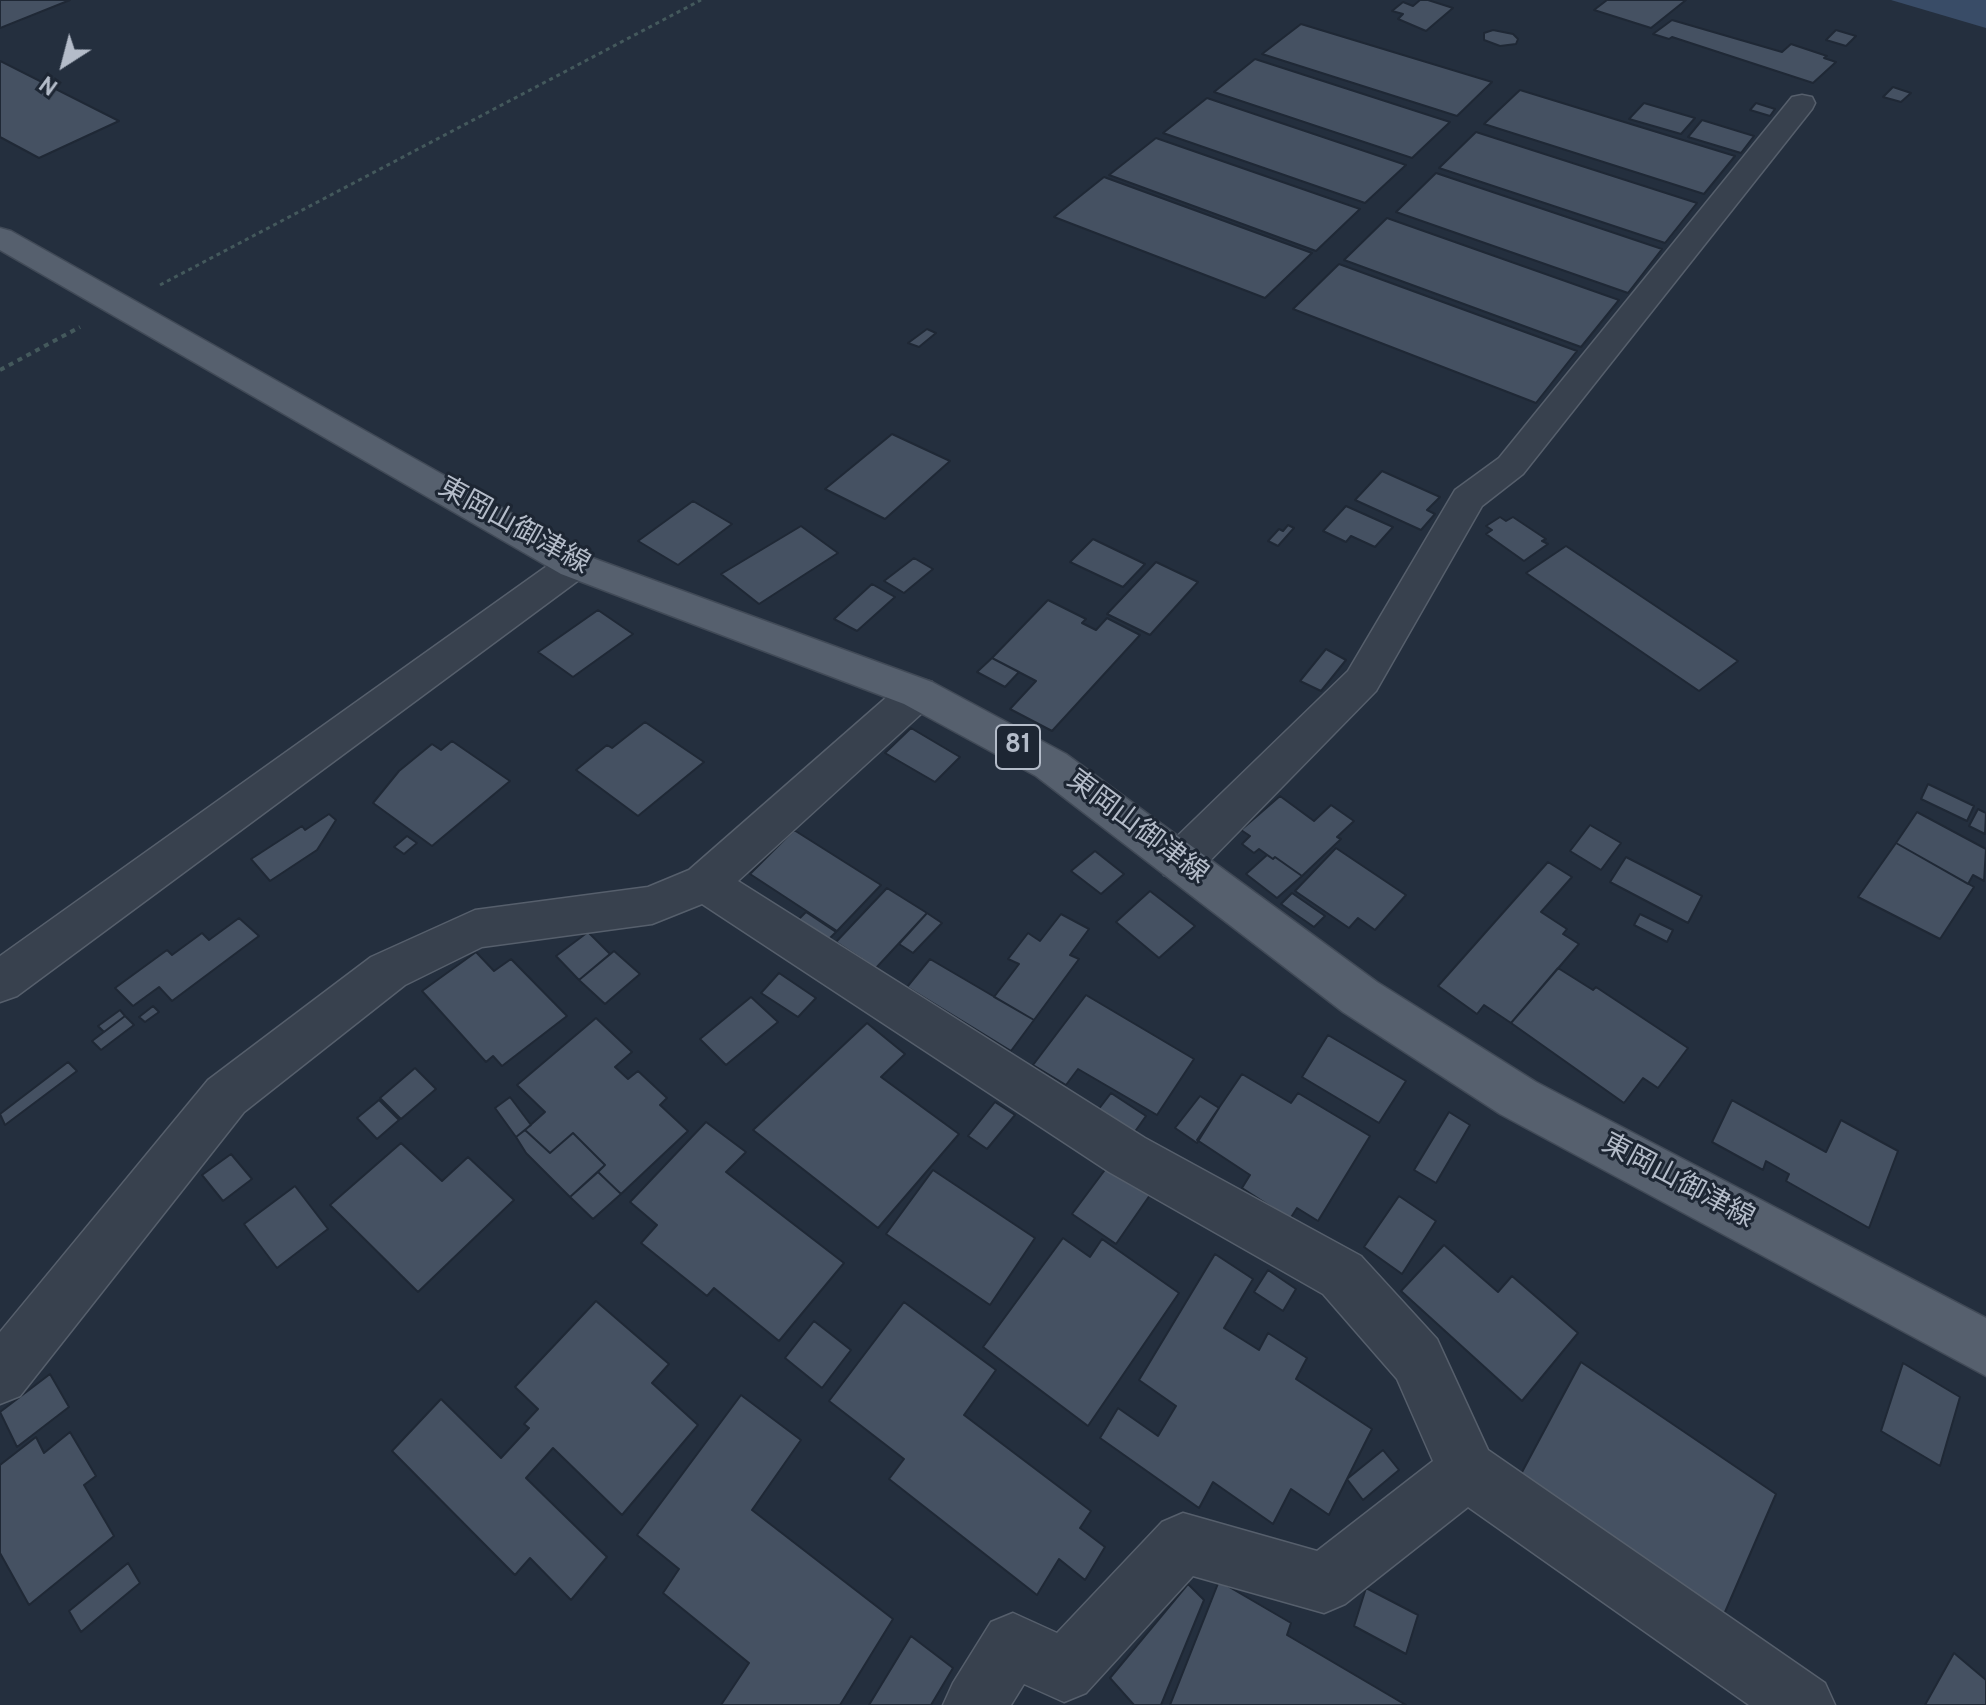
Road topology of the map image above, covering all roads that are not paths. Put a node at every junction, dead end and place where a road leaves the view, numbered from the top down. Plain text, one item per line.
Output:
1 (1802, 103) dead end
2 (0, 237) edge
3 (574, 565) junction
4 (918, 693) junction
5 (1180, 862) junction
6 (705, 883) junction
7 (0, 982) edge
8 (1986, 1348) edge
9 (0, 1376) edge
10 (1467, 1471) junction
11 (975, 1705) edge
12 (1803, 1705) edge

1 - 5 street
2 - 3 main road, 東岡山御津線 / 81
3 - 4 main road, 東岡山御津線 / 81
3 - 7 street
4 - 5 main road, 東岡山御津線 / 81
4 - 6 street
5 - 8 main road, 東岡山御津線 / 81
6 - 9 street
6 - 10 street
10 - 11 street
10 - 12 street

